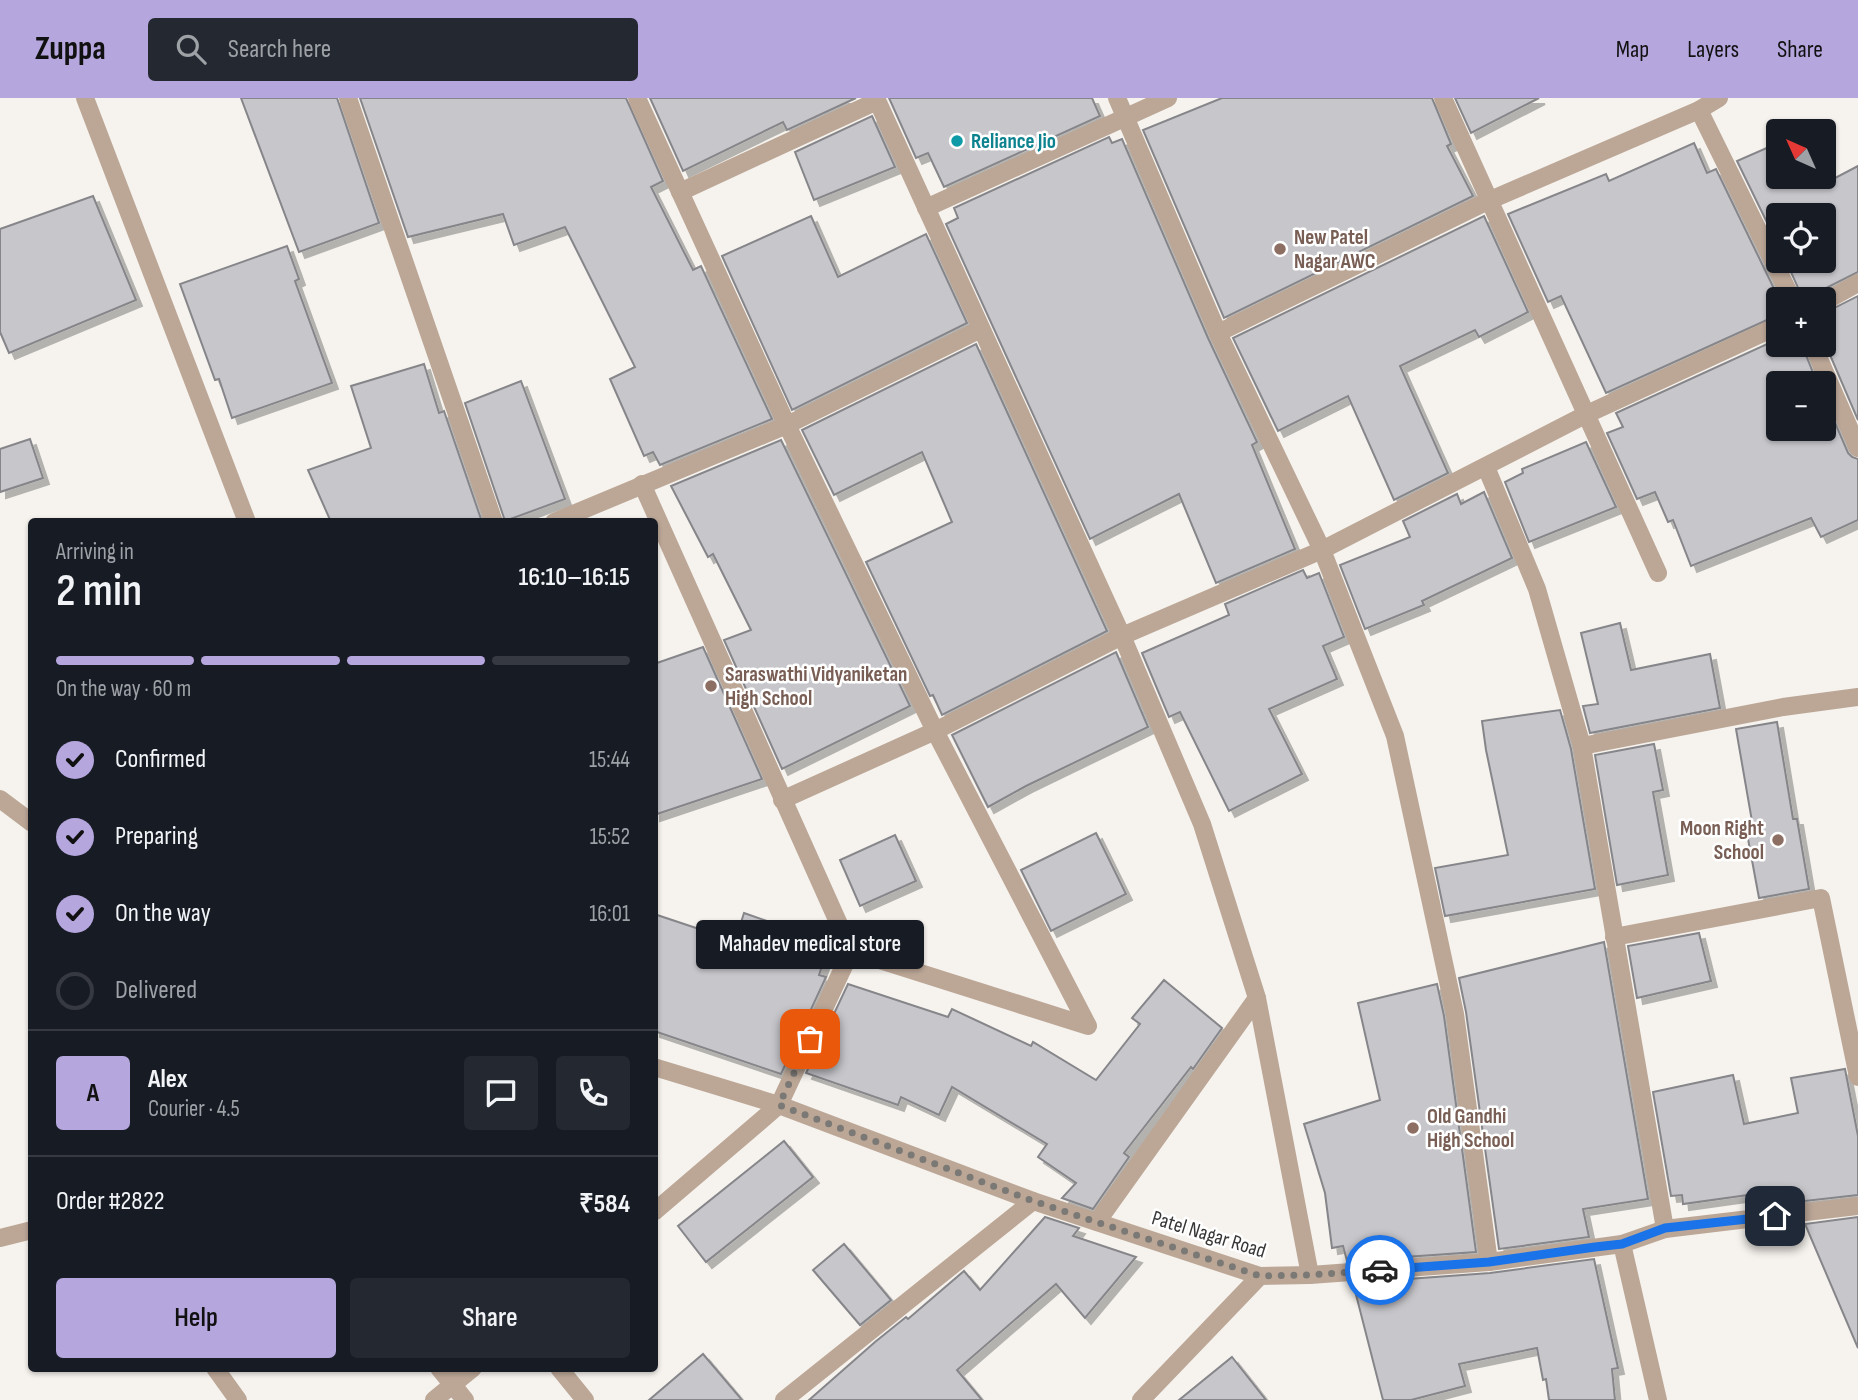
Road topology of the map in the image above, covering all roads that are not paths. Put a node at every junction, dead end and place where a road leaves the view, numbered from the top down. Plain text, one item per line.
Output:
1 (85, 98) edge
2 (348, 98) edge
3 (637, 98) edge
4 (1117, 98) edge
5 (1168, 98) edge
6 (1443, 98) edge
7 (1719, 98) edge
8 (877, 99) edge
9 (1699, 110) junction
10 (1125, 116) junction
11 (680, 192) junction
12 (1488, 201) junction
13 (926, 208) junction
14 (1858, 283) edge
15 (1786, 287) edge
16 (1836, 295) edge
17 (981, 329) junction
18 (1766, 332) edge
19 (1218, 333) junction
20 (1818, 357) edge
21 (1585, 415) junction
22 (787, 425) junction
23 (1858, 448) edge
24 (1486, 467) junction
25 (642, 484) junction
26 (245, 518) edge
27 (493, 518) edge
28 (563, 518) edge
29 (657, 518) edge
30 (658, 520) edge
31 (1322, 550) junction
32 (1658, 573) dead end
33 (1122, 636) junction
34 (1858, 697) edge
35 (935, 731) junction
36 (1582, 747) junction
37 (0, 799) edge
38 (782, 800) junction
39 (28, 820) edge
40 (1614, 937) junction
41 (851, 951) junction
42 (1257, 998) junction
43 (658, 1068) edge
44 (1858, 1077) edge
45 (779, 1105) junction
46 (1033, 1201) junction
47 (1858, 1206) edge
48 (658, 1209) edge
49 (1097, 1222) junction
50 (1665, 1228) junction
51 (28, 1231) edge
52 (0, 1238) edge
53 (1622, 1244) junction
54 (1489, 1262) junction
55 (1310, 1275) junction
56 (1260, 1276) junction
57 (218, 1372) edge
58 (442, 1372) edge
59 (469, 1372) edge
60 (562, 1372) edge
61 (453, 1386) junction
62 (238, 1400) edge
63 (434, 1400) edge
64 (466, 1400) edge
65 (585, 1400) edge
66 (784, 1400) edge
67 (1141, 1400) edge
68 (1658, 1400) edge

1 - 26 street
2 - 27 street
3 - 11 street
4 - 10 street
5 - 10 street
6 - 12 street
7 - 9 street
8 - 11 street
8 - 13 street
9 - 12 street
9 - 15 street
10 - 13 street
10 - 19 street
11 - 22 street
12 - 19 street
12 - 21 street
13 - 17 street
14 - 16 street
17 - 22 street
17 - 33 street
18 - 21 street
19 - 31 street
20 - 23 street
21 - 24 street
21 - 32 street
22 - 25 street
22 - 35 street
24 - 31 street
24 - 36 street
25 - 28 street
25 - 29 street
30 - 38 street
31 - 33 street
31 - 54 street
33 - 35 street
33 - 42 street
34 - 36 street
35 - 38 street
35 - 41 street
36 - 40 street
37 - 39 street
38 - 41 street
40 - 44 street
40 - 50 street
41 - 45 street
42 - 49 street
42 - 55 street
43 - 45 street, Patel Nagar Road
45 - 46 street, Patel Nagar Road
45 - 48 street
46 - 49 street, Patel Nagar Road
46 - 66 street
47 - 50 street, Patel Nagar Road
49 - 56 street, Patel Nagar Road
50 - 53 street, Patel Nagar Road
51 - 52 street
53 - 54 street, Patel Nagar Road
53 - 68 street
54 - 55 street, Patel Nagar Road
55 - 56 street, Patel Nagar Road
56 - 67 street
57 - 62 street
58 - 61 street
59 - 61 street
60 - 65 street
61 - 63 street
61 - 64 street

